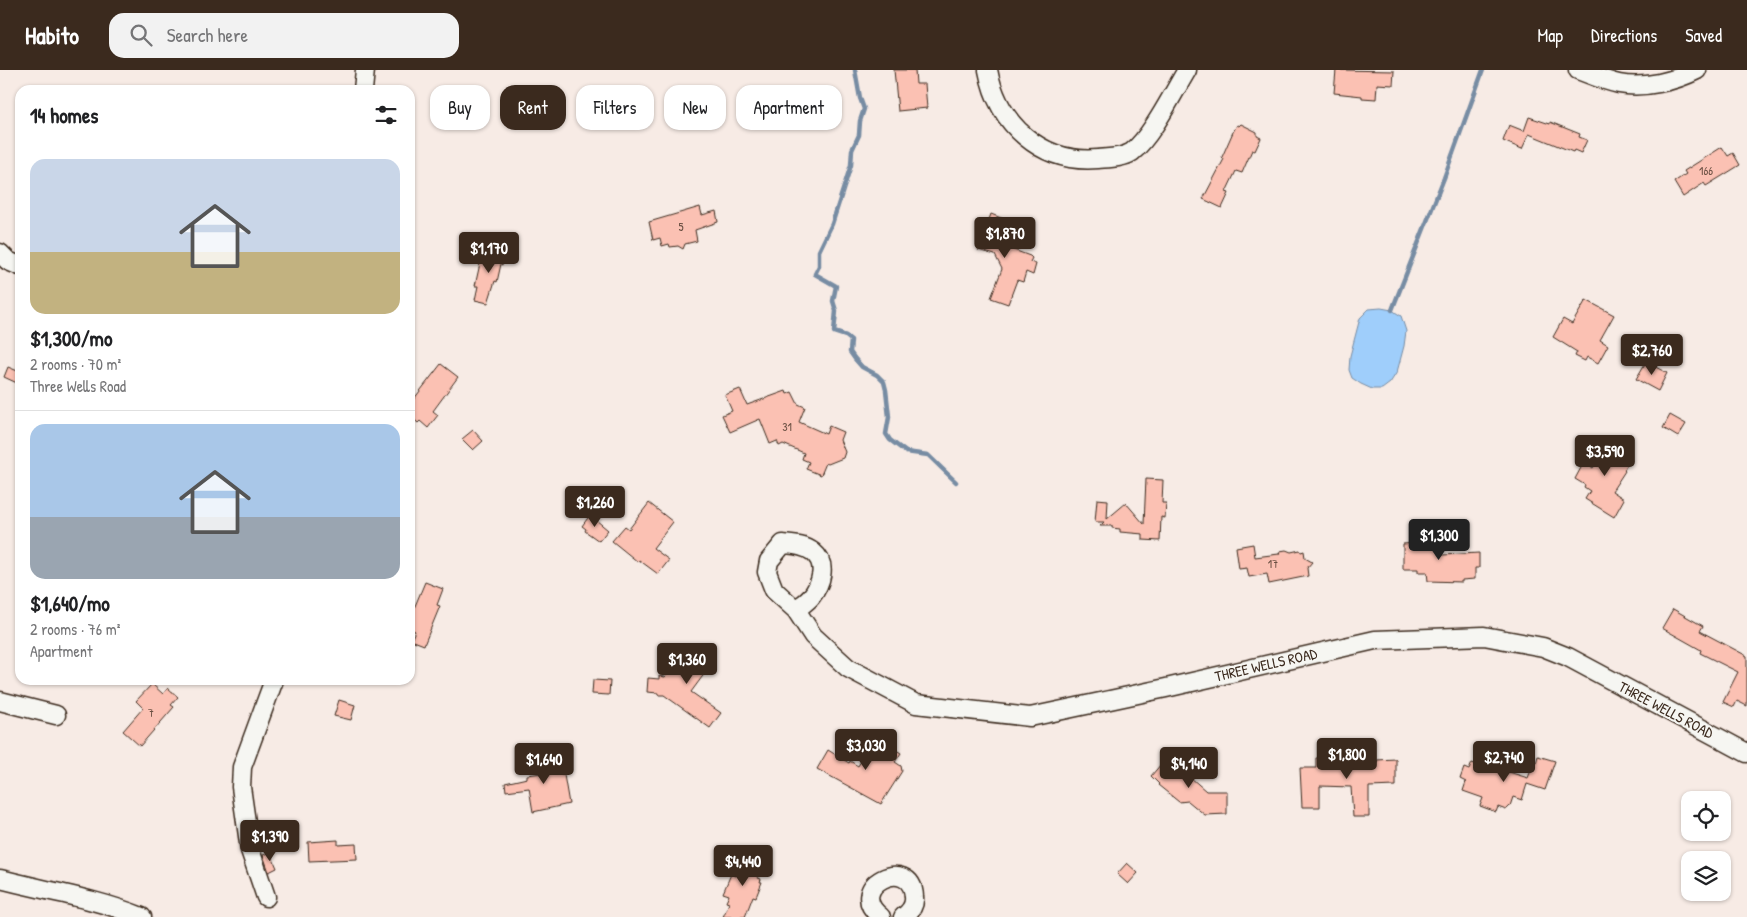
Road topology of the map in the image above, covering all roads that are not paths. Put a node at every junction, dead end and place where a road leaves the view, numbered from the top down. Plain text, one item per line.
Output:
1 (365, 70) edge
2 (988, 70) edge
3 (1187, 70) edge
4 (1578, 70) edge
5 (1697, 70) edge
6 (363, 85) edge
7 (0, 253) edge
8 (15, 264) edge
9 (796, 610) dead end
10 (272, 685) edge
11 (0, 701) edge
12 (56, 715) dead end
13 (1747, 753) edge
14 (0, 879) edge
15 (266, 897) dead end
16 (142, 917) edge
17 (881, 917) edge
18 (903, 917) edge

1 - 6 street
2 - 3 street
4 - 5 street
7 - 8 street
9 - 13 street, THREE WELLS ROAD
10 - 15 street
11 - 12 street
14 - 16 street
17 - 18 street

